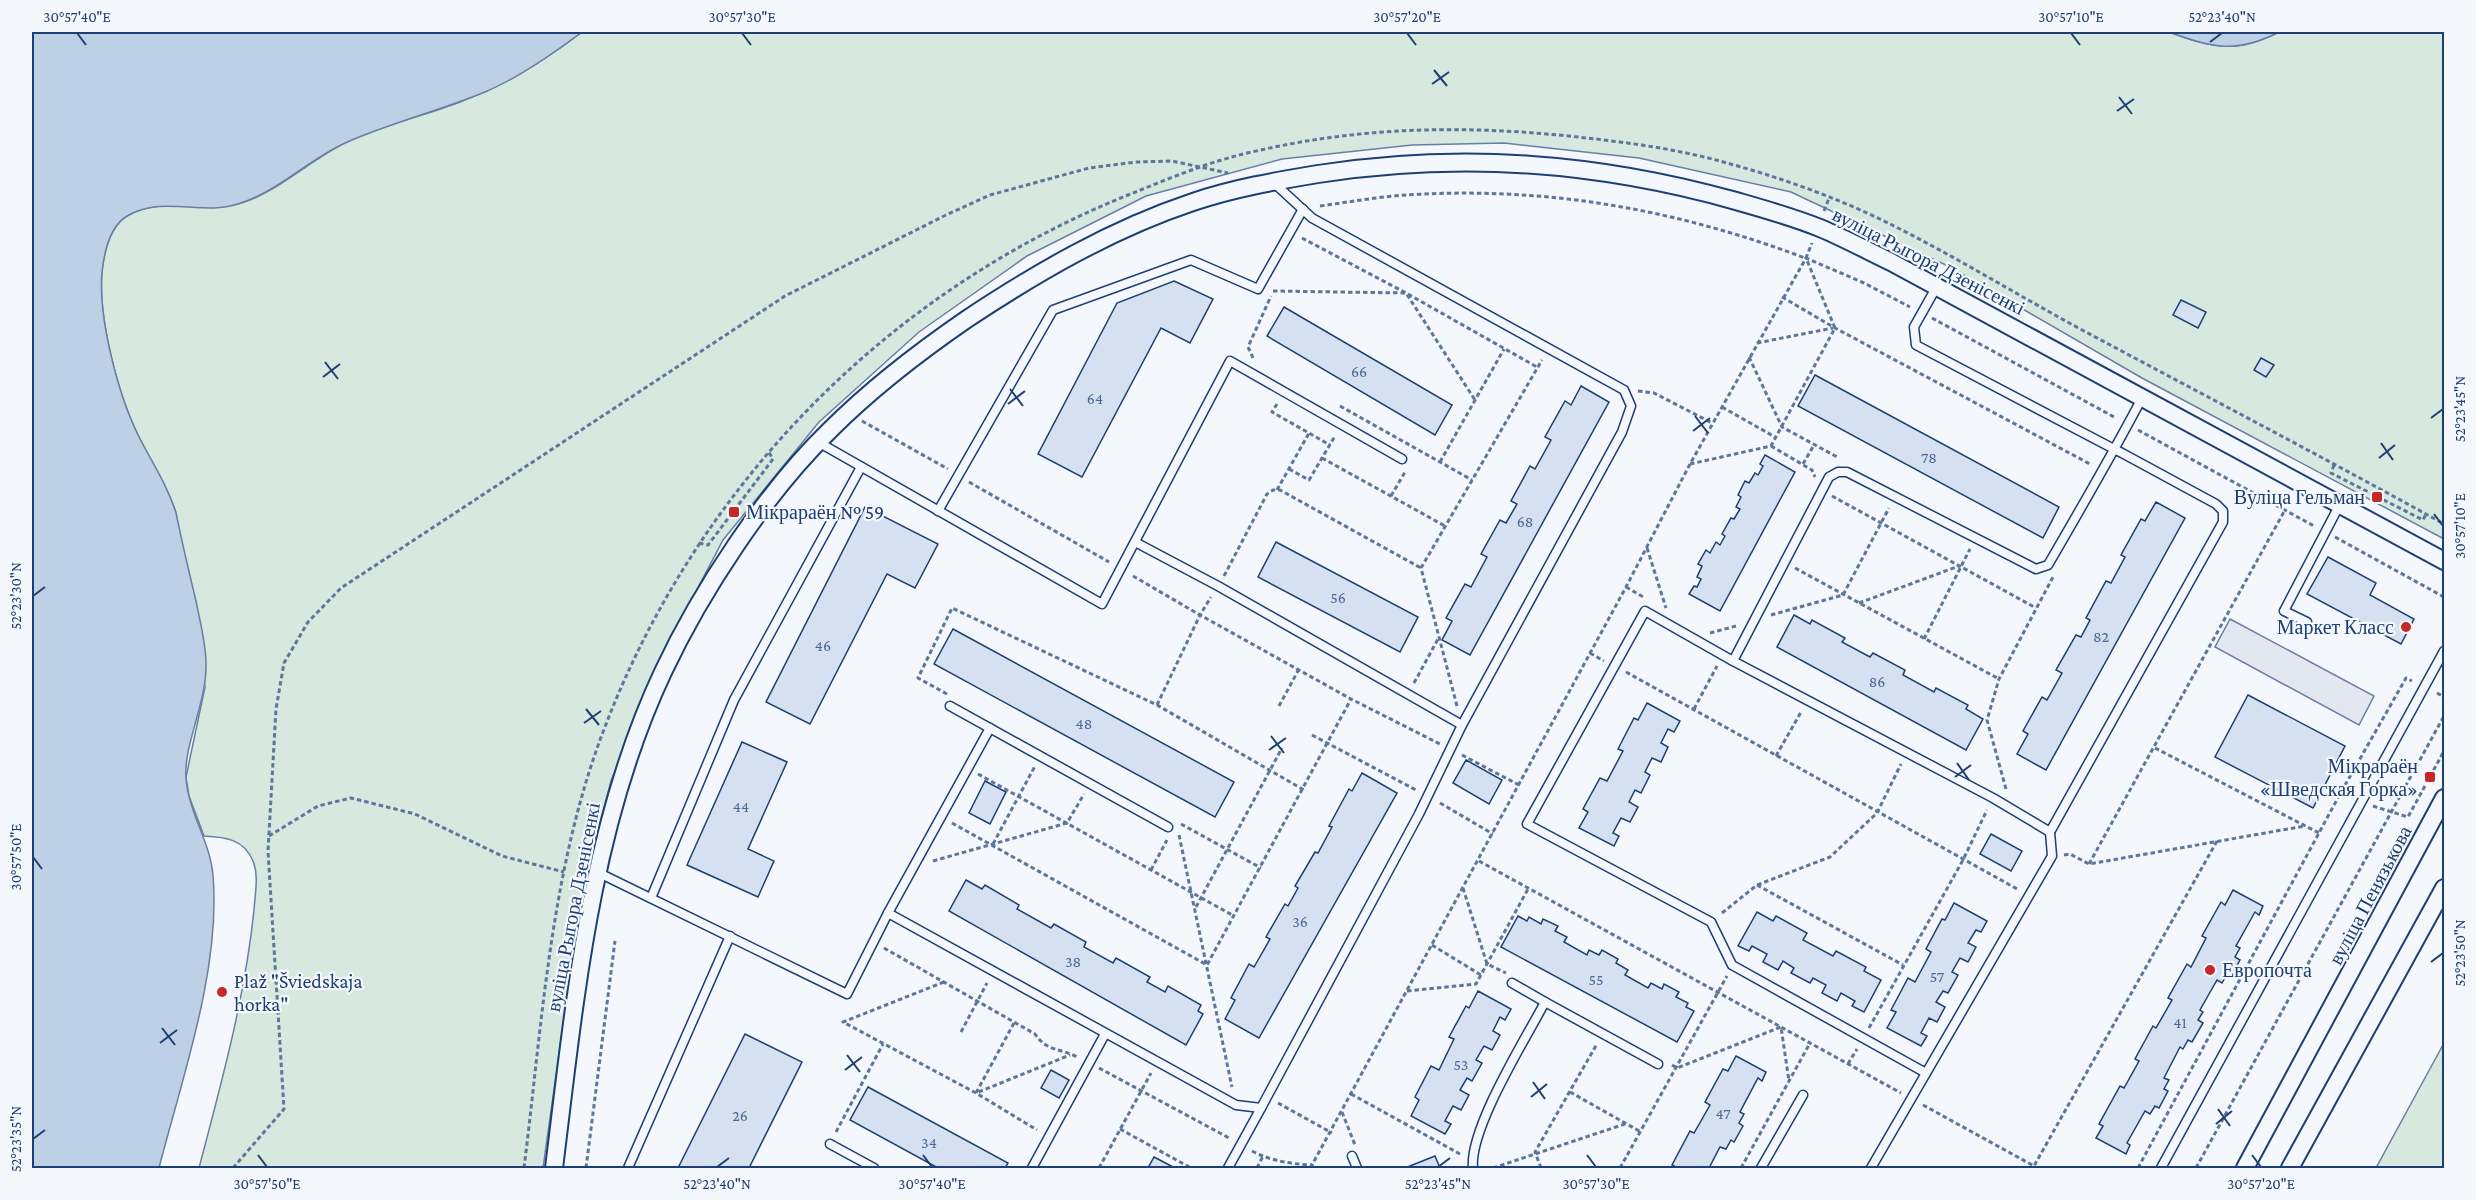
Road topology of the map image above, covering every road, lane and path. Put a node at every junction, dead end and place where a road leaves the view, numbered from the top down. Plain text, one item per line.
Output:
1 (1204, 168) junction
2 (1238, 175) dead end
3 (1272, 182) junction
4 (1829, 198) junction
5 (1303, 209) junction
6 (1822, 216) dead end
7 (1312, 218) junction
8 (1302, 238) junction
9 (1814, 238) dead end
10 (1297, 247) dead end
11 (1806, 258) junction
12 (1278, 282) dead end
13 (1937, 286) junction
14 (1273, 291) junction
15 (1406, 293) junction
16 (1782, 297) junction
17 (1922, 313) junction
18 (1835, 328) junction
19 (1757, 343) junction
20 (1504, 349) junction
21 (1548, 349) junction
22 (1749, 357) junction
23 (1262, 363) dead end
24 (1537, 367) junction
25 (1624, 390) junction
26 (1284, 392) junction
27 (2142, 398) junction
28 (1475, 400) junction
29 (1330, 401) dead end
30 (1722, 407) junction
31 (1350, 412) junction
32 (847, 414) junction
33 (1712, 423) junction
34 (2128, 424) junction
35 (1342, 425) junction
36 (1782, 427) junction
37 (1309, 433) junction
38 (1775, 438) junction
39 (818, 442) junction
40 (1814, 444) junction
41 (1330, 445) junction
42 (1771, 446) junction
43 (2114, 449) junction
44 (768, 451) junction
45 (1322, 458) junction
46 (1402, 459) dead end
47 (1842, 460) dead end
48 (1440, 462) junction
49 (1690, 464) junction
50 (1803, 464) junction
51 (2334, 465) junction
52 (861, 467) junction
53 (1289, 469) junction
54 (2102, 471) junction
55 (958, 475) junction
56 (1472, 480) junction
57 (1277, 490) junction
58 (1822, 491) junction
59 (1896, 496) junction
60 (2339, 506) junction
61 (2285, 510) junction
62 (938, 511) junction
63 (2426, 514) junction
64 (1880, 523) junction
65 (2445, 524) edge
66 (1445, 526) junction
67 (2325, 532) junction
68 (1976, 540) junction
69 (1135, 542) junction
70 (699, 543) junction
71 (1647, 548) junction
72 (2445, 561) edge
73 (1783, 562) junction
74 (1960, 566) junction
75 (1421, 568) junction
76 (1121, 569) junction
77 (2053, 577) dead end
78 (1218, 586) junction
79 (1843, 595) junction
80 (2445, 597) edge
81 (1859, 603) junction
82 (1775, 606) dead end
83 (2036, 608) junction
84 (1666, 610) dead end
85 (1200, 615) junction
86 (1770, 616) junction
87 (1756, 620) junction
88 (2307, 622) dead end
89 (1709, 633) dead end
90 (1439, 638) junction
91 (1924, 639) junction
92 (2445, 651) edge
93 (1590, 653) junction
94 (1723, 656) junction
95 (1733, 662) junction
96 (1614, 666) junction
97 (1299, 669) junction
98 (1999, 679) junction
99 (1414, 684) dead end
100 (2424, 687) junction
101 (949, 695) dead end
102 (2445, 698) edge
103 (1352, 699) junction
104 (1807, 701) junction
105 (1157, 705) junction
106 (950, 706) dead end
107 (1279, 706) dead end
108 (1694, 709) junction
109 (2445, 716) edge
110 (1462, 725) junction
111 (2439, 726) junction
112 (990, 728) junction
113 (2445, 728) edge
114 (1312, 735) dead end
115 (1329, 742) junction
116 (1282, 748) dead end
117 (2154, 748) junction
118 (1452, 750) junction
119 (2445, 751) edge
120 (1907, 753) junction
121 (1041, 757) junction
122 (1776, 757) junction
123 (967, 768) junction
124 (1270, 770) junction
125 (2002, 775) junction
126 (1090, 784) junction
127 (1519, 785) junction
128 (1304, 790) junction
129 (1018, 796) junction
130 (1428, 797) junction
131 (1993, 798) junction
132 (2445, 798) edge
133 (2012, 808) junction
134 (2390, 812) junction
135 (1877, 813) junction
136 (941, 816) junction
137 (1067, 823) junction
138 (2305, 826) junction
139 (1170, 829) joint
140 (2050, 831) junction
141 (2319, 832) junction
142 (1493, 834) junction
143 (269, 836) junction
144 (2217, 841) junction
145 (993, 844) junction
146 (1227, 849) junction
147 (2052, 856) junction
148 (1963, 860) junction
149 (1478, 861) junction
150 (2089, 864) junction
151 (914, 866) junction
152 (1261, 868) junction
153 (1151, 870) junction
154 (564, 872) junction
155 (597, 872) junction
156 (1757, 885) junction
157 (1463, 888) junction
158 (2445, 888) edge
159 (1528, 889) junction
160 (2020, 891) dead end
161 (1191, 892) junction
162 (651, 898) junction
163 (1201, 898) junction
164 (1195, 909) junction
165 (888, 913) junction
166 (1234, 916) junction
167 (1711, 922) junction
168 (730, 936) junction
169 (615, 941) dead end
170 (1432, 945) junction
171 (882, 947) dead end
172 (1487, 964) junction
173 (1207, 965) junction
174 (1732, 965) junction
175 (1904, 965) junction
176 (994, 972) junction
177 (1481, 975) junction
178 (944, 982) junction
179 (1512, 983) joint
180 (1407, 991) junction
181 (1719, 992) junction
182 (978, 1000) junction
183 (1545, 1002) junction
184 (1014, 1022) junction
185 (1781, 1027) junction
186 (961, 1032) dead end
187 (1105, 1034) junction
188 (1603, 1034) junction
189 (1863, 1038) junction
190 (1810, 1043) junction
191 (883, 1044) junction
192 (1072, 1054) junction
193 (1157, 1062) junction
194 (1662, 1063) joint
195 (1090, 1064) junction
196 (1848, 1064) junction
197 (1677, 1068) junction
198 (1926, 1073) junction
199 (1789, 1081) junction
200 (1141, 1091) junction
201 (1570, 1092) junction
202 (975, 1093) junction
203 (1351, 1094) junction
204 (1803, 1095) dead end
205 (1268, 1098) junction
206 (1912, 1099) junction
207 (1236, 1105) junction
208 (1261, 1108) junction
209 (1342, 1112) junction
210 (1625, 1124) junction
211 (1120, 1129) junction
212 (1641, 1132) junction
213 (1332, 1133) junction
214 (1049, 1137) junction
215 (830, 1144) joint
216 (1240, 1144) junction
217 (1535, 1152) junction
218 (1354, 1153) joint
219 (1263, 1156) junction
220 (1472, 1164) edge
221 (1290, 1166) edge
222 (1312, 1167) edge
223 (233, 1168) edge
224 (524, 1168) edge
225 (554, 1168) edge
226 (586, 1168) edge
227 (628, 1168) edge
228 (874, 1168) edge
229 (1032, 1168) edge
230 (1099, 1168) edge
231 (1191, 1168) edge
232 (1228, 1168) edge
233 (1257, 1168) edge
234 (1357, 1168) edge
235 (1492, 1168) edge
236 (1541, 1168) edge
237 (1620, 1168) edge
238 (1741, 1168) edge
239 (1761, 1168) edge
240 (1871, 1168) edge
241 (2138, 1168) edge
242 (2161, 1168) edge
243 (2196, 1168) edge
244 (2245, 1168) edge
245 (2290, 1168) edge

1 - 2 path
1 - 4 path
1 - 44 path
1 - 143 path
3 - 5 lane
3 - 13 street, вуліца Рыгора Дзенісенкі
3 - 32 street, вуліца Рыгора Дзенісенкі
4 - 6 path
4 - 51 path
5 - 7 lane
5 - 55 lane
7 - 8 path
7 - 11 path
7 - 21 lane
8 - 10 path
8 - 15 path
9 - 11 path
11 - 16 path
11 - 17 path
11 - 18 path
12 - 14 path
13 - 17 lane
13 - 27 street, вуліца Рыгора Дзенісенкі
14 - 15 path
14 - 23 path
15 - 20 path
15 - 28 path
16 - 18 path
16 - 19 path
17 - 34 path
17 - 43 lane
18 - 19 path
18 - 36 path
18 - 54 path
19 - 22 path
20 - 24 path
20 - 28 path
21 - 24 path
21 - 25 lane
22 - 30 path
22 - 36 path
24 - 56 path
25 - 33 path
25 - 110 lane
26 - 35 lane
26 - 37 path
26 - 69 lane
27 - 34 lane
27 - 60 street, вуліца Рыгора Дзенісенкі
28 - 48 path
29 - 31 path
30 - 33 path
30 - 38 path
31 - 35 path
31 - 48 path
32 - 39 street, вуліца Рыгора Дзенісенкі
32 - 55 path
33 - 49 path
34 - 43 lane
34 - 61 path
35 - 41 path
35 - 46 lane
36 - 38 path
36 - 40 path
37 - 41 path
37 - 53 path
38 - 42 path
39 - 52 lane
39 - 155 street, вуліца Рыгора Дзенісенкі
40 - 47 path
40 - 50 path
41 - 45 path
42 - 49 path
42 - 50 path
43 - 54 lane
43 - 140 lane
44 - 70 path
44 - 70 path
45 - 53 path
45 - 66 path
48 - 56 path
49 - 71 path
50 - 58 path
51 - 63 path
51 - 63 path
52 - 62 lane
52 - 162 lane
53 - 57 path
54 - 68 lane
55 - 62 lane
55 - 76 path
56 - 66 path
57 - 75 path
57 - 78 path
58 - 59 lane
58 - 64 path
58 - 73 lane
59 - 64 path
59 - 68 lane
60 - 67 lane
60 - 72 street, вуліца Рыгора Дзенісенкі
61 - 67 path
61 - 117 path
62 - 76 lane
63 - 65 path
64 - 74 path
64 - 79 path
66 - 75 path
67 - 80 path
67 - 88 lane
68 - 74 path
69 - 76 lane
69 - 78 lane
70 - 154 path
71 - 84 path
71 - 93 path
73 - 79 path
73 - 87 lane
74 - 81 path
74 - 83 path
74 - 91 path
75 - 90 path
76 - 85 path
77 - 83 path
78 - 85 path
78 - 110 lane
79 - 81 path
79 - 86 path
81 - 91 path
82 - 86 path
83 - 98 path
85 - 97 path
85 - 105 path
86 - 87 path
87 - 95 lane
89 - 94 path
90 - 99 path
90 - 110 path
91 - 98 path
92 - 100 lane
93 - 96 path
93 - 127 path
94 - 95 lane
94 - 96 lane
94 - 108 path
95 - 104 lane
96 - 108 path
96 - 167 lane
97 - 103 path
97 - 107 path
98 - 125 path
100 - 102 path
100 - 141 path
100 - 242 lane
101 - 105 path
103 - 115 path
103 - 118 path
104 - 120 lane
104 - 122 path
105 - 124 path
106 - 112 lane
108 - 122 path
109 - 111 path
110 - 118 lane
111 - 113 path
111 - 134 path
112 - 121 lane
112 - 123 lane
114 - 115 path
115 - 128 path
115 - 130 path
116 - 124 path
117 - 138 path
117 - 150 path
118 - 127 path
118 - 130 lane
119 - 134 path
120 - 131 lane
120 - 135 path
121 - 126 lane
121 - 129 path
122 - 135 path
123 - 129 path
123 - 136 lane
124 - 128 path
124 - 146 path
125 - 131 path
125 - 133 path
126 - 137 path
126 - 139 lane
127 - 142 path
128 - 152 path
129 - 137 path
129 - 145 path
130 - 142 path
130 - 205 lane
131 - 133 lane
131 - 148 path
132 - 244 street, вуліца Пенязькова
133 - 140 lane
134 - 243 path
135 - 148 path
135 - 156 path
136 - 145 path
136 - 151 lane
137 - 145 path
137 - 153 path
138 - 141 path
138 - 144 path
139 - 153 path
140 - 147 lane
141 - 241 path
142 - 149 path
143 - 154 path
143 - 223 path
144 - 150 path
144 - 206 path
145 - 151 path
145 - 173 path
146 - 152 path
146 - 161 path
146 - 163 path
147 - 150 path
147 - 198 lane
148 - 160 path
148 - 175 path
149 - 157 path
149 - 159 path
151 - 165 lane
152 - 166 path
153 - 161 path
154 - 224 path
155 - 162 lane
155 - 225 street, вуліца Рыгора Дзенісенкі
156 - 167 path
156 - 175 path
157 - 170 path
157 - 172 path
158 - 245 street
159 - 172 path
159 - 181 path
161 - 163 path
161 - 164 path
162 - 168 lane
163 - 164 path
163 - 166 path
164 - 173 path
165 - 168 lane
165 - 176 lane
166 - 173 path
167 - 174 lane
168 - 227 lane
169 - 226 path
170 - 177 path
170 - 180 path
171 - 178 path
172 - 177 path
172 - 179 path
173 - 207 path
174 - 181 path
174 - 189 lane
175 - 189 path
176 - 182 path
176 - 187 lane
177 - 180 path
178 - 182 path
178 - 191 path
179 - 183 lane
180 - 203 path
181 - 185 path
181 - 197 path
182 - 184 path
182 - 186 path
183 - 188 lane
183 - 220 lane
184 - 192 path
184 - 202 path
185 - 190 path
185 - 197 path
185 - 199 path
187 - 193 lane
187 - 195 lane
188 - 194 lane
188 - 201 path
189 - 196 path
189 - 198 lane
190 - 196 path
190 - 199 path
191 - 202 path
191 - 215 path
192 - 195 path
192 - 202 path
193 - 200 path
193 - 207 lane
194 - 197 path
195 - 200 path
195 - 214 lane
196 - 206 path
197 - 212 path
198 - 206 lane
199 - 238 path
200 - 211 path
200 - 216 path
201 - 210 path
201 - 217 path
202 - 214 path
203 - 209 path
203 - 220 path
204 - 239 lane
205 - 208 lane
205 - 213 path
206 - 240 lane
207 - 208 lane
208 - 216 lane
209 - 213 path
209 - 218 path
210 - 212 path
210 - 217 path
211 - 230 path
211 - 231 path
212 - 237 path
213 - 222 path
214 - 229 lane
215 - 228 lane
216 - 219 path
216 - 232 lane
217 - 235 path
217 - 236 path
218 - 234 lane
219 - 221 path
219 - 233 path
221 - 222 path

